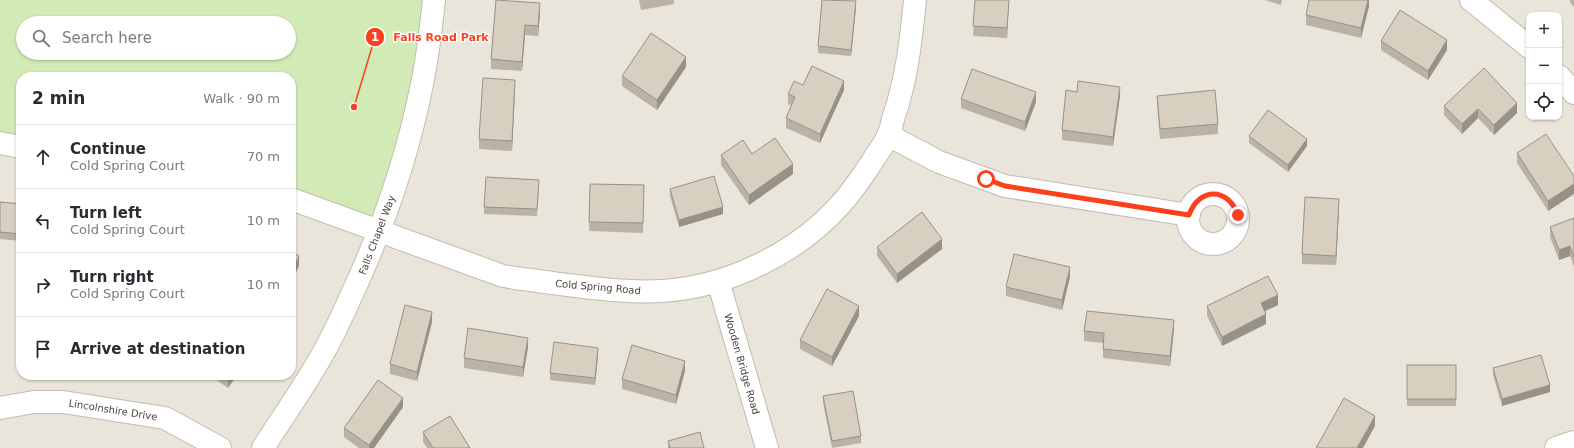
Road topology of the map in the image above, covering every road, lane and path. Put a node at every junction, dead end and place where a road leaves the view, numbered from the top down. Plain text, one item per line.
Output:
1 (434, 0) edge
2 (915, 0) edge
3 (1471, 0) edge
4 (1526, 45) edge
5 (1562, 79) edge
6 (1574, 93) edge
7 (888, 135) junction
8 (0, 143) edge
9 (16, 146) edge
10 (296, 201) edge
11 (1189, 215) dead end
12 (380, 230) junction
13 (718, 281) junction
14 (0, 408) edge
15 (1574, 442) edge
16 (220, 448) edge
17 (263, 448) edge
18 (767, 448) edge
19 (1556, 448) edge

1 - 12 street, Falls Chapel Way
2 - 7 street, Cold Spring Road
3 - 4 street
5 - 6 street
7 - 11 street
7 - 13 street, Cold Spring Road
8 - 9 street
10 - 12 street, Cold Spring Road
12 - 13 street, Cold Spring Road
12 - 17 street, Falls Chapel Way
13 - 18 street, Wooden Bridge Road
14 - 16 street, Lincolnshire Drive
15 - 19 street

